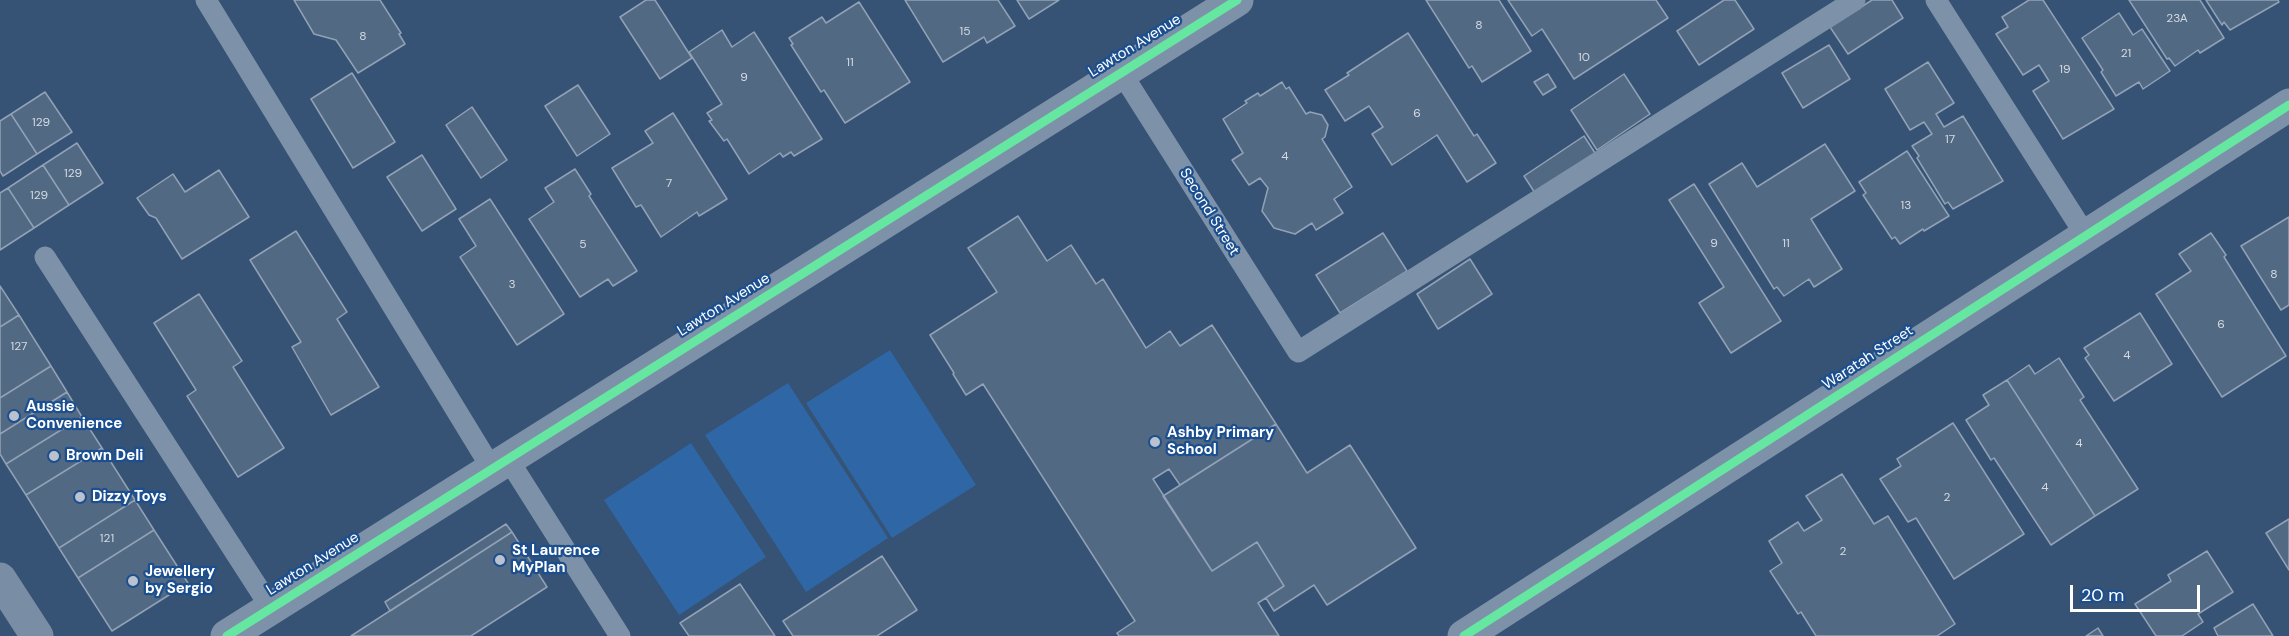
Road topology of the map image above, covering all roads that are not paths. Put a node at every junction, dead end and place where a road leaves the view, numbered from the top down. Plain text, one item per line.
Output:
1 (206, 0) edge
2 (1237, 0) edge
3 (1855, 0) edge
4 (1936, 0) edge
5 (1121, 72) junction
6 (2289, 105) edge
7 (2086, 236) junction
8 (45, 257) dead end
9 (500, 464) junction
10 (0, 579) edge
11 (271, 608) junction
12 (37, 636) edge
13 (227, 636) edge
14 (621, 636) edge
15 (1464, 636) edge

1 - 9 lane
2 - 5 street, Lawton Avenue
3 - 5 lane, Second Street
4 - 7 lane
5 - 9 street, Lawton Avenue
6 - 7 street, Waratah Street
7 - 15 street, Waratah Street
8 - 11 lane
9 - 11 street, Lawton Avenue
9 - 14 lane
10 - 12 street
11 - 13 street, Lawton Avenue

